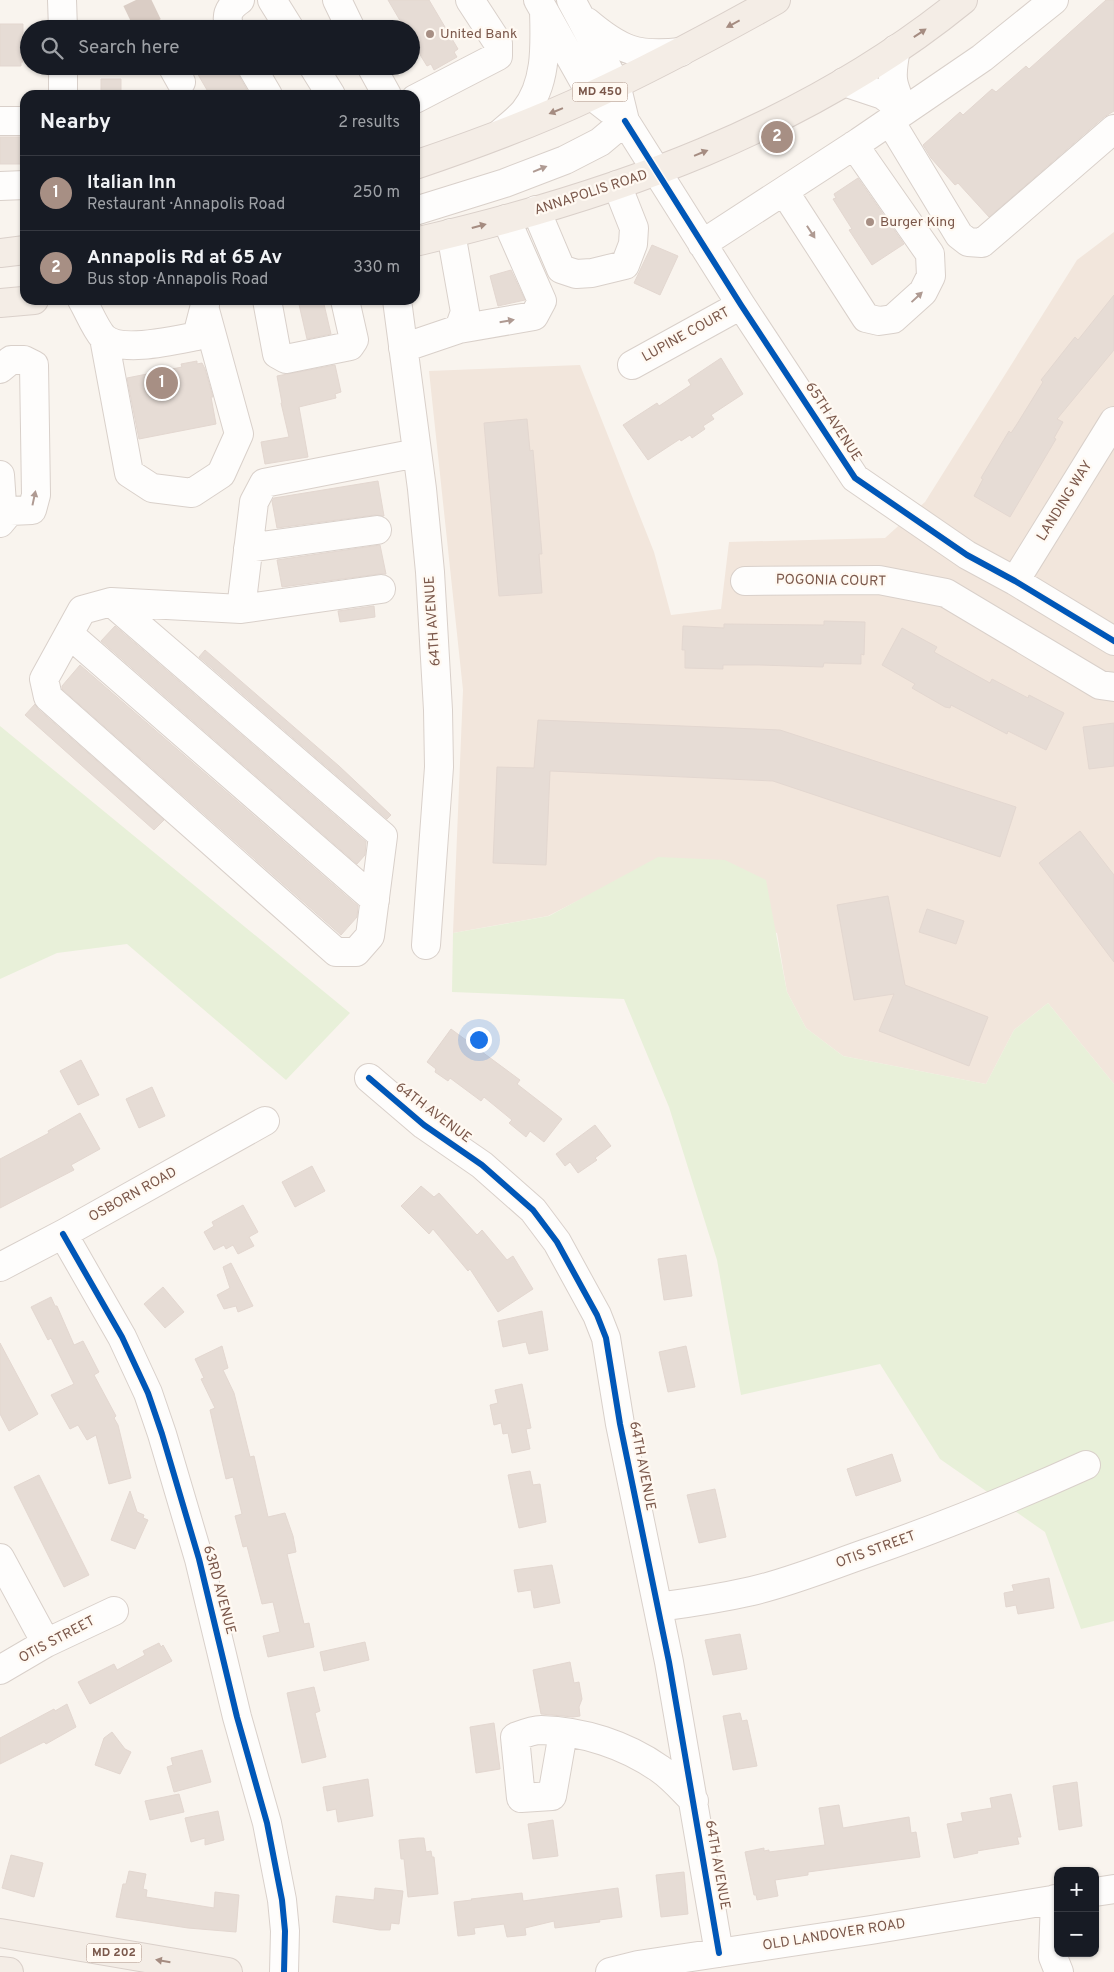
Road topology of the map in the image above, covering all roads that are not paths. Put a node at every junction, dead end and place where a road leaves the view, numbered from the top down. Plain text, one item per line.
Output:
1 (62, 0) edge
2 (240, 0) edge
3 (272, 0) edge
4 (337, 0) edge
5 (470, 0) edge
6 (776, 0) edge
7 (963, 0) edge
8 (1054, 0) edge
9 (541, 5) edge
10 (575, 8) edge
11 (63, 20) edge
12 (226, 20) edge
13 (284, 20) edge
14 (347, 20) edge
15 (896, 49) junction
16 (681, 52) junction
17 (63, 75) edge
18 (256, 75) edge
19 (319, 75) edge
20 (376, 75) edge
21 (844, 82) junction
22 (616, 84) junction
23 (63, 90) edge
24 (265, 90) edge
25 (328, 90) edge
26 (384, 90) edge
27 (420, 96) edge
28 (592, 96) junction
29 (897, 116) junction
30 (0, 121) edge
31 (20, 121) edge
32 (625, 121) junction
33 (1114, 128) edge
34 (501, 133) junction
35 (854, 145) junction
36 (420, 163) edge
37 (656, 172) junction
38 (20, 185) edge
39 (617, 185) junction
40 (0, 186) edge
41 (784, 191) junction
42 (420, 209) edge
43 (536, 210) junction
44 (506, 219) junction
45 (451, 233) junction
46 (420, 241) edge
47 (702, 244) junction
48 (20, 251) edge
49 (0, 253) edge
50 (20, 301) edge
51 (0, 303) edge
52 (85, 305) edge
53 (206, 305) edge
54 (268, 305) edge
55 (346, 305) edge
56 (397, 305) edge
57 (741, 305) junction
58 (459, 329) junction
59 (104, 338) junction
60 (404, 348) junction
61 (632, 365) dead end
62 (0, 369) edge
63 (1114, 421) edge
64 (417, 453) junction
65 (0, 475) edge
66 (2, 521) edge
67 (377, 530) dead end
68 (248, 548) junction
69 (967, 555) junction
70 (745, 581) dead end
71 (1015, 581) junction
72 (381, 589) dead end
73 (946, 593) junction
74 (111, 602) junction
75 (241, 609) junction
76 (69, 634) junction
77 (1114, 641) edge
78 (1114, 687) edge
79 (375, 900) junction
80 (426, 944) dead end
81 (368, 1078) dead end
82 (265, 1121) dead end
83 (64, 1234) junction
84 (0, 1266) edge
85 (1086, 1465) dead end
86 (0, 1558) edge
87 (658, 1607) junction
88 (114, 1611) dead end
89 (46, 1643) junction
90 (0, 1670) edge
91 (563, 1733) dead end
92 (694, 1801) junction
93 (1114, 1889) edge
94 (1099, 1891) edge
95 (1054, 1899) edge
96 (1055, 1912) edge
97 (0, 1933) edge
98 (719, 1952) junction
99 (0, 1970) edge
100 (9, 1972) edge
101 (228, 1972) edge
102 (284, 1972) edge
103 (610, 1972) edge
104 (1060, 1972) edge

1 - 11 street
2 - 12 street
3 - 13 street
4 - 14 street
5 - 27 street
6 -> 16 main road, MD 450
15 -> 7 main road, ANNAPOLIS ROAD
8 - 29 street
9 - 28 street
9 - 34 street
10 - 16 street
10 - 22 street, 65TH AVENUE
15 - 21 main road, ANNAPOLIS ROAD
15 - 29 street
16 - 22 main road, MD 450
17 - 23 street
18 - 24 street
19 - 25 street
20 - 26 street
21 - 29 street
37 -> 21 main road, ANNAPOLIS ROAD
22 - 28 main road, MD 450
22 - 32 street, 65TH AVENUE
28 - 32 street
28 -> 34 main road, MD 450
29 - 33 street
29 - 35 street
30 - 31 street
32 - 37 street, 65TH AVENUE
42 -> 32 street
34 - 36 main road, MD 450
35 - 41 street
41 -> 35 street
37 - 39 main road, ANNAPOLIS ROAD
37 - 47 street, 65TH AVENUE
38 - 40 street
39 - 43 main road, ANNAPOLIS ROAD
39 - 43 street
41 - 47 street
43 - 44 main road, ANNAPOLIS ROAD
45 -> 44 main road, ANNAPOLIS ROAD
58 -> 44 street
45 - 46 main road, ANNAPOLIS ROAD
45 - 58 street
47 - 57 street, 65TH AVENUE
48 - 49 main road
50 - 51 main road
52 - 59 street
53 - 59 street
53 - 59 street
54 - 55 street
56 - 60 street, 64TH AVENUE
57 - 61 street, LUPINE COURT
57 - 69 street, 65TH AVENUE
58 - 60 street
60 - 64 street, 64TH AVENUE
66 -> 62 street
63 - 71 street, LANDING WAY
64 - 68 street
64 - 80 street, 64TH AVENUE
65 - 66 street
67 - 68 street
68 - 75 street
69 - 71 street, 65TH AVENUE
69 - 73 street
70 - 73 street, POGONIA COURT
71 - 77 street, 65TH AVENUE
72 - 75 street
73 - 78 street, POGONIA COURT
74 - 75 street
74 - 76 street
74 - 79 street
76 - 79 street
76 - 79 street
81 - 87 street, 64TH AVENUE
82 - 83 street, OSBORN ROAD
83 - 84 street, OSBORN ROAD
83 - 102 street, 63RD AVENUE
85 - 87 street, OTIS STREET
86 - 89 street
87 - 92 street, 64TH AVENUE
88 - 89 street, OTIS STREET
89 - 90 street, OTIS STREET
91 - 92 street
92 - 98 street, 64TH AVENUE
93 - 94 street
95 - 98 street, OLD LANDOVER ROAD
96 - 104 street
101 -> 97 main road, MD 202
98 - 103 street, OLD LANDOVER ROAD
99 - 100 main road

